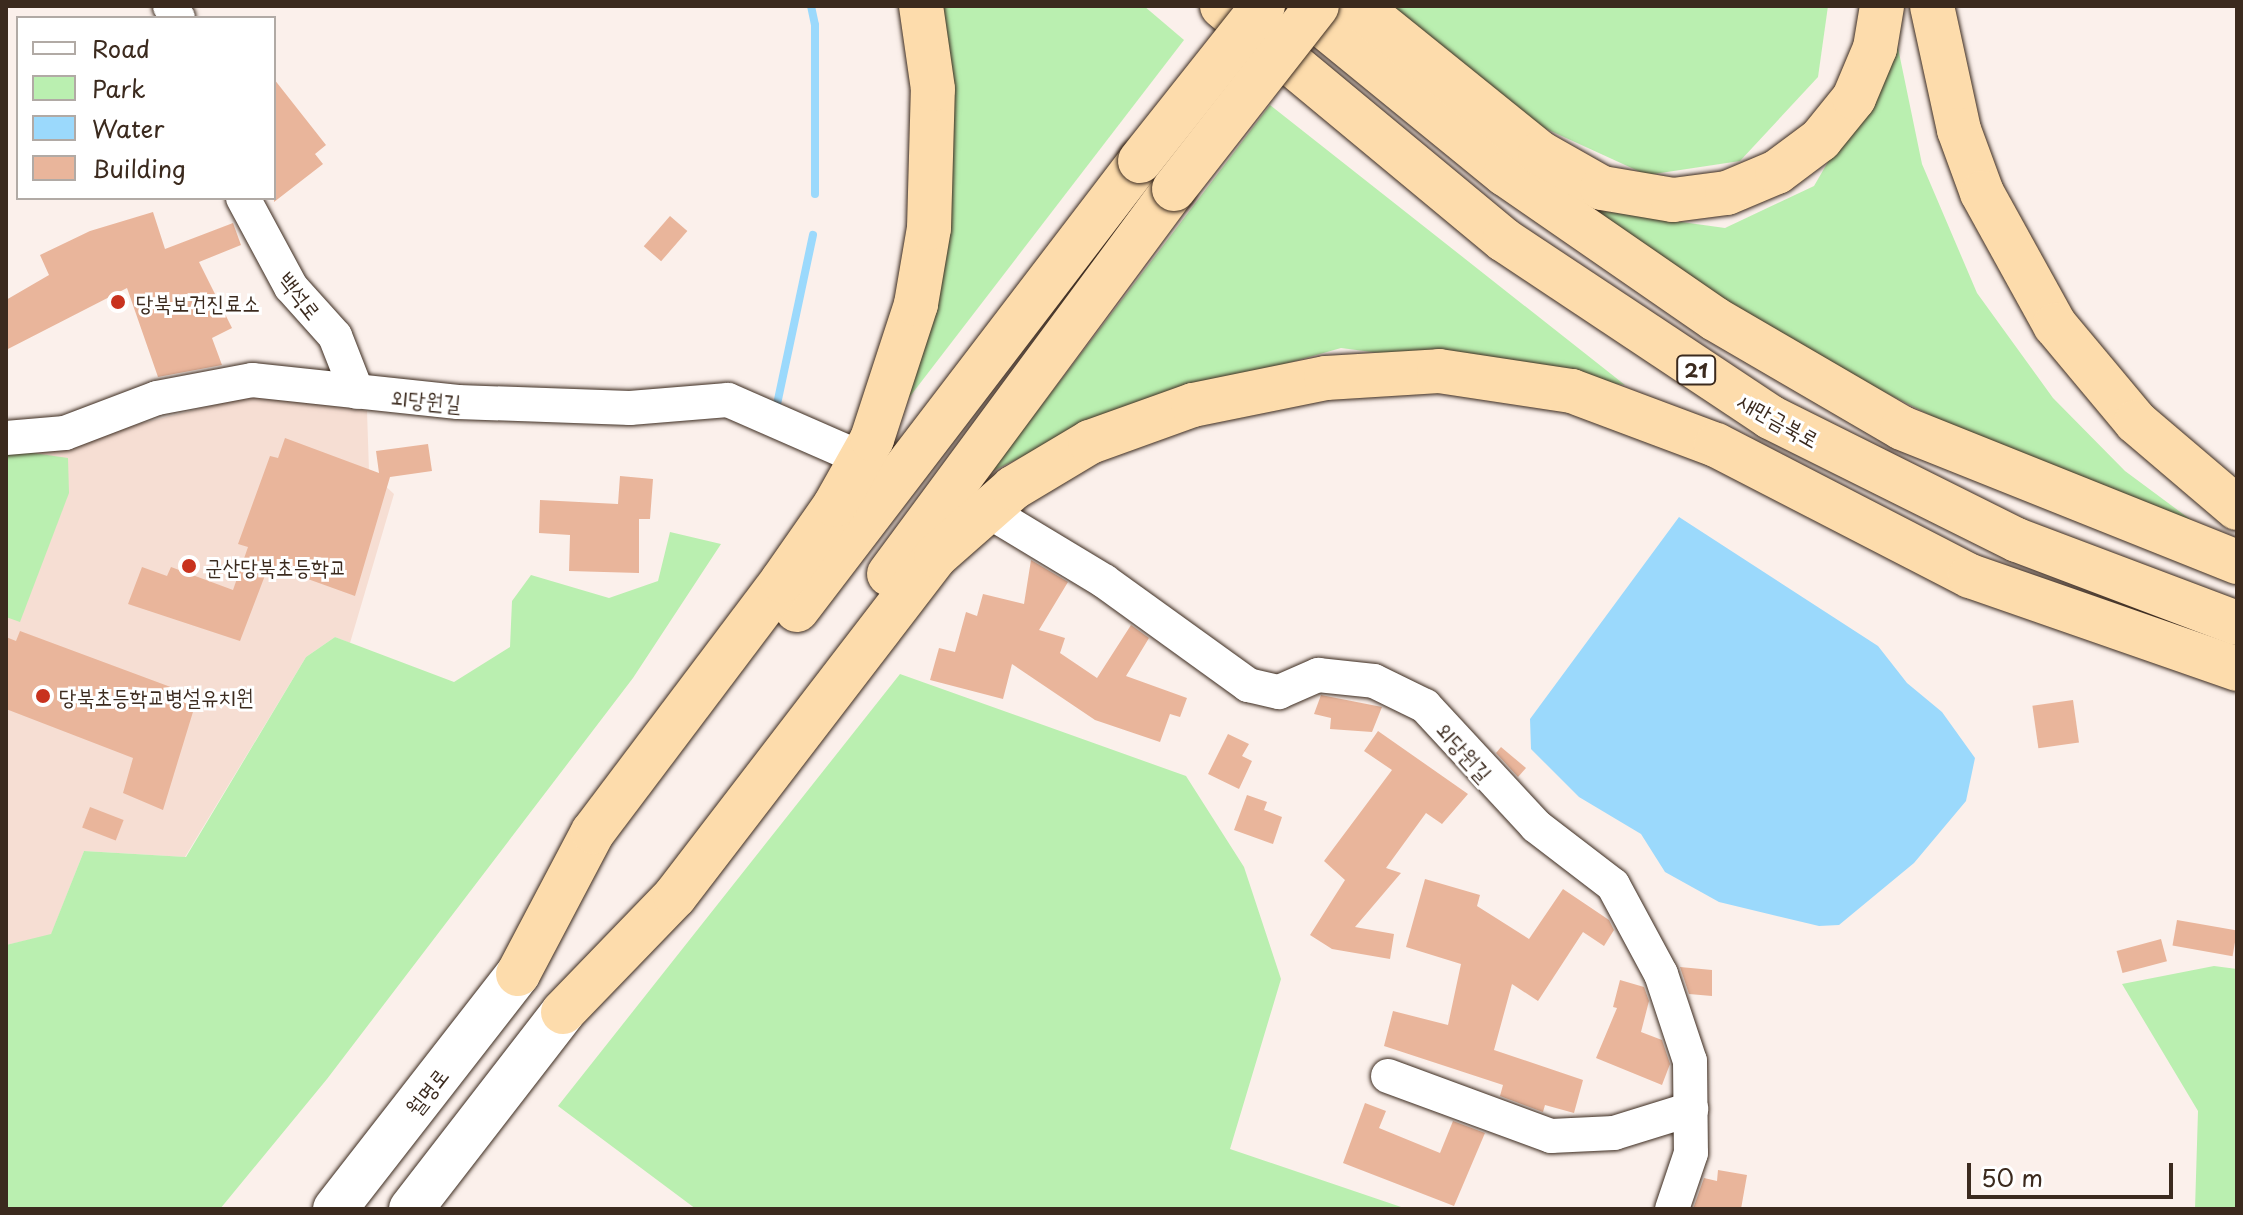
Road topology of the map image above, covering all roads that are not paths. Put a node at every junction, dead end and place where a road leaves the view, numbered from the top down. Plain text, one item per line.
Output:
1 (921, 6) edge
2 (1222, 6) edge
3 (1263, 6) edge
4 (1299, 6) edge
5 (1317, 6) edge
6 (1358, 6) edge
7 (1882, 6) edge
8 (1932, 6) edge
9 (244, 200) edge
10 (357, 392) junction
11 (6, 438) edge
12 (845, 451) dead end
13 (2237, 508) edge
14 (1003, 520) dead end
15 (2237, 562) edge
16 (2237, 623) edge
17 (2237, 669) edge
18 (518, 974) junction
19 (563, 1012) junction
20 (1388, 1076) dead end
21 (1691, 1109) junction
22 (335, 1209) edge
23 (411, 1209) edge
24 (1672, 1209) edge

1 - 18 highway
2 - 16 highway, 새만금북로 / 21
3 - 18 highway, bridge
4 - 15 highway, 21
5 - 19 highway, bridge
6 - 7 highway
8 - 13 highway
9 - 10 street, 백석로
10 - 11 street, 외당원길
10 - 12 street, 외당원길
14 - 21 street, 외당원길
17 - 19 highway
18 - 22 street, 월명로
19 - 23 street
20 - 21 street
21 - 24 street, 외당원길

